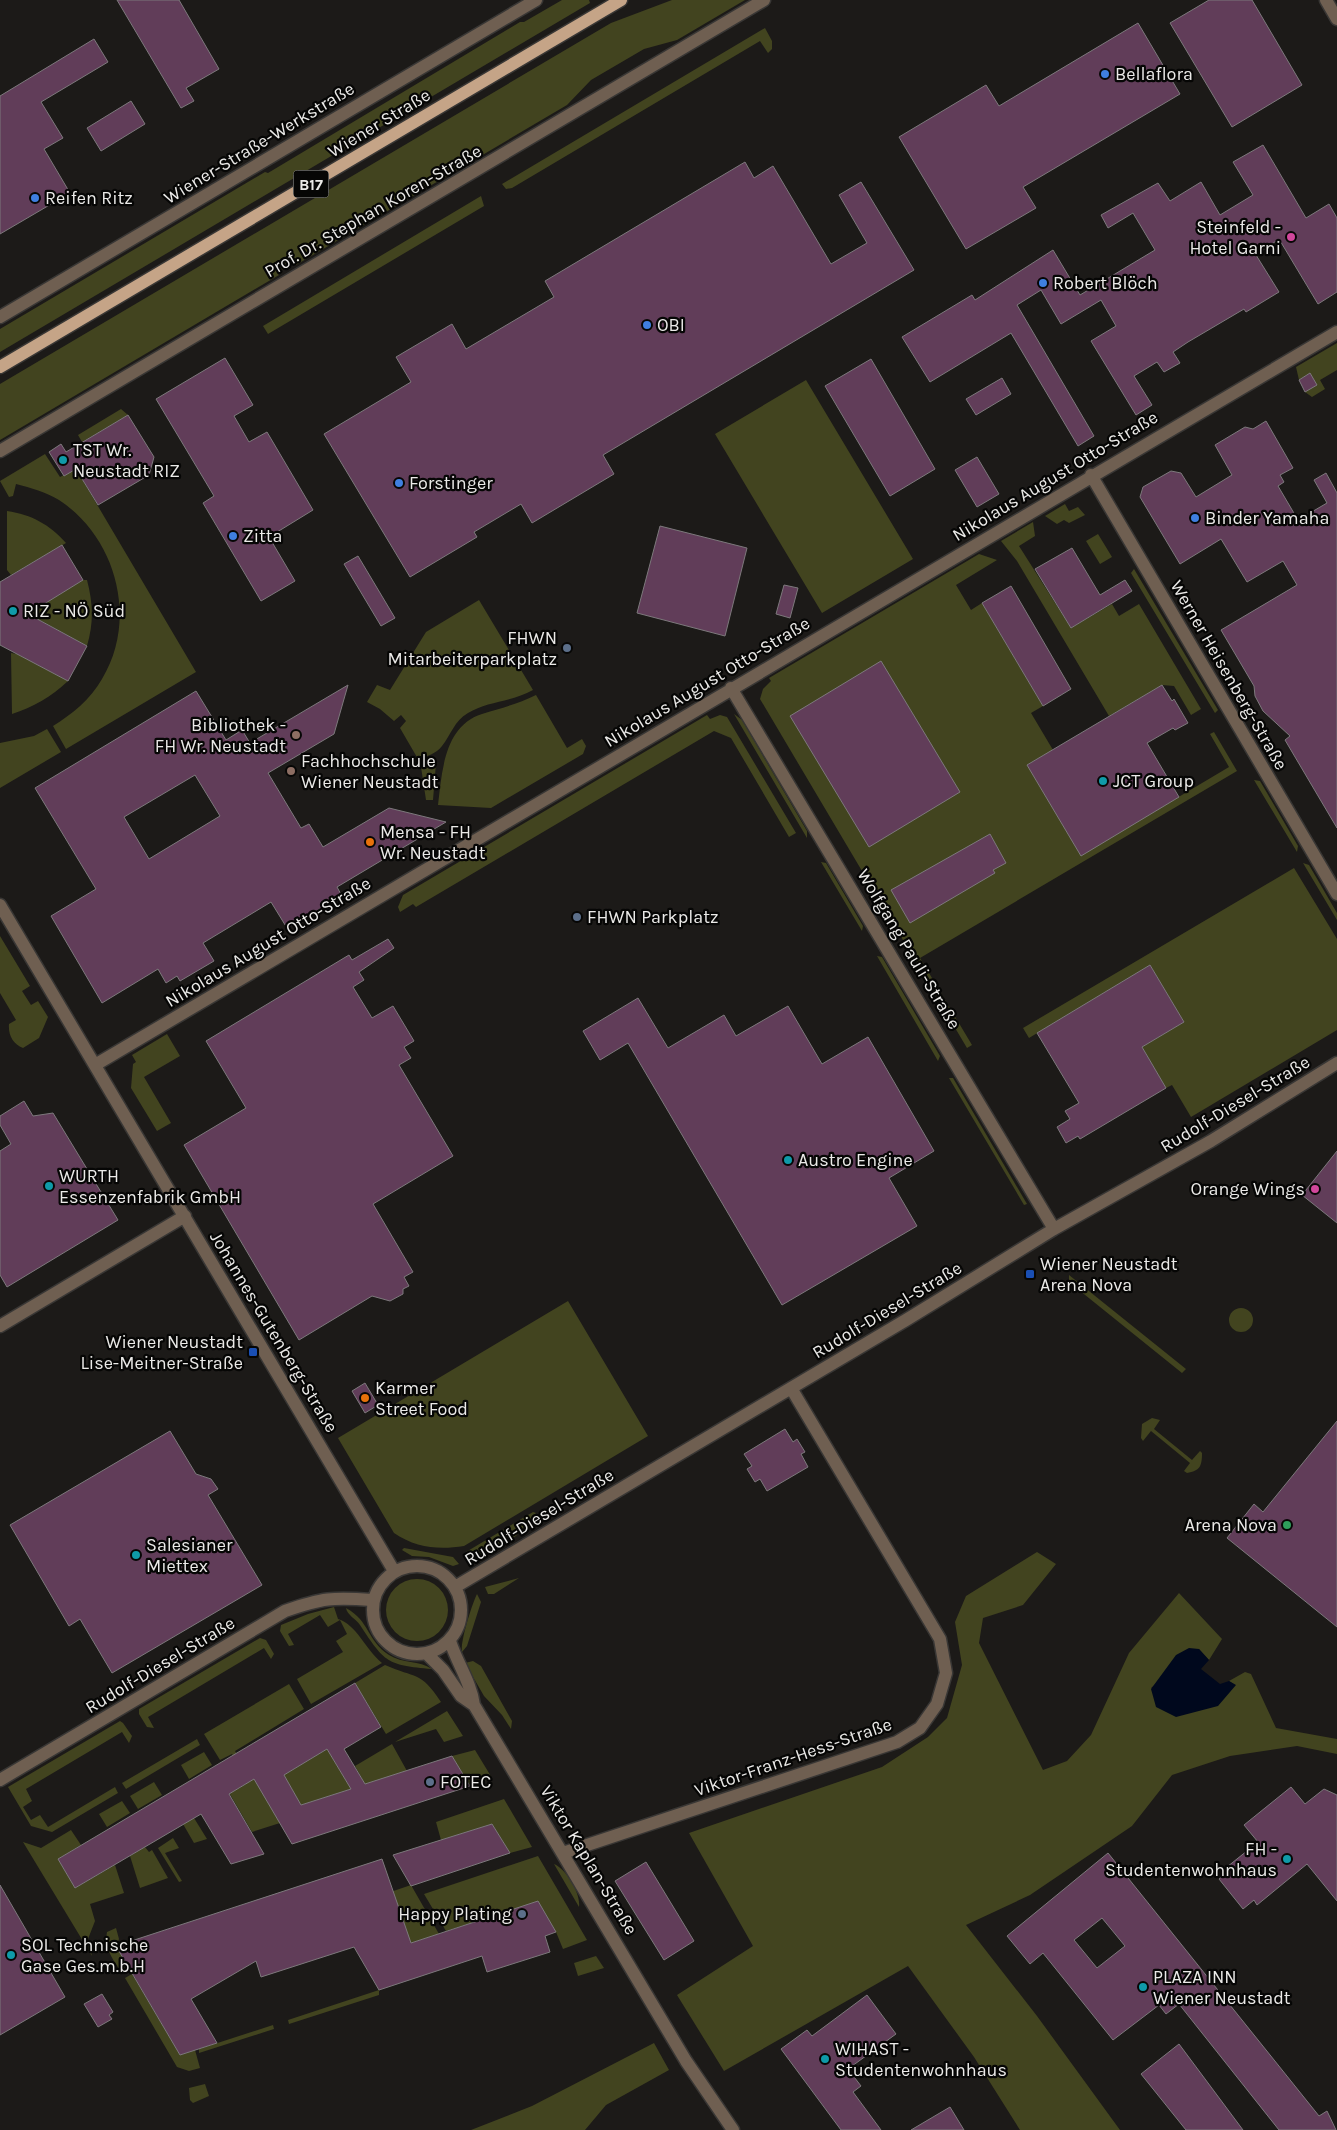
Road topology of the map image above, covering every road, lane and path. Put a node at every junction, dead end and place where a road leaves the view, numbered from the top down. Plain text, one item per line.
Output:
1 (536, 0) edge
2 (621, 0) edge
3 (764, 0) edge
4 (1326, 0) edge
5 (1337, 19) edge
6 (0, 317) edge
7 (1337, 332) edge
8 (0, 367) edge
9 (0, 452) edge
10 (1091, 475) junction
11 (731, 688) junction
12 (1337, 894) edge
13 (0, 905) edge
14 (1337, 1063) edge
15 (95, 1065) junction
16 (185, 1216) junction
17 (1054, 1229) junction
18 (0, 1326) edge
19 (791, 1388) junction
20 (394, 1571) junction
21 (455, 1587) junction
22 (372, 1600) junction
23 (450, 1641) junction
24 (427, 1654) junction
25 (474, 1705) junction
26 (0, 1780) edge
27 (564, 1853) junction
28 (733, 2130) edge

1 - 6 street, Wiener-Straße-Werkstraße
2 - 8 main road, Wiener Straße / B17
3 - 9 street, Prof. Dr. Stephan Koren-Straße
4 - 5 street
7 - 10 street, Nikolaus August Otto-Straße
10 - 11 street, Nikolaus August Otto-Straße
10 - 12 street, Werner Heisenberg-Straße
11 - 15 street, Nikolaus August Otto-Straße
11 - 17 street, Wolfgang Pauli-Straße
13 - 15 street, Johannes-Gutenberg-Straße
14 - 17 street, Rudolf-Diesel-Straße
15 - 16 street, Johannes-Gutenberg-Straße
16 - 18 street
16 - 20 street, Johannes-Gutenberg-Straße
17 - 19 street, Rudolf-Diesel-Straße
19 - 21 street, Rudolf-Diesel-Straße
19 - 27 street, Viktor-Franz-Hess-Straße
20 - 21 street, Rudolf-Diesel-Straße
20 - 22 street
21 - 23 street, Rudolf-Diesel-Straße
22 - 24 street
22 - 26 street, Rudolf-Diesel-Straße
23 - 24 street, Rudolf-Diesel-Straße
23 - 25 street, Viktor Kaplan-Straße
24 - 25 street, Viktor Kaplan-Straße
25 - 27 street, Viktor Kaplan-Straße
27 - 28 street, Viktor Kaplan-Straße

